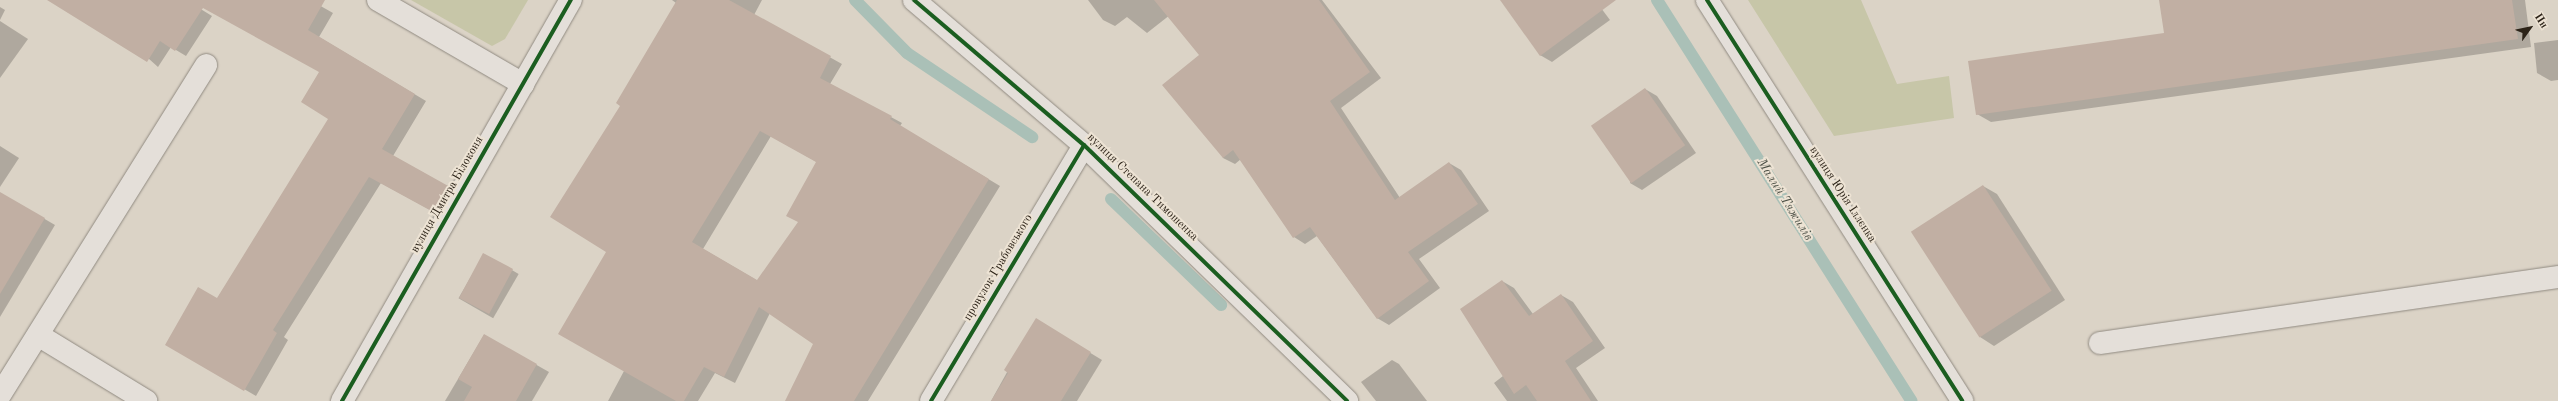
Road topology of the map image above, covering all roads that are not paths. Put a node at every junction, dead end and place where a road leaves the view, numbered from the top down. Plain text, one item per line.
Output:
1 (378, 0) edge
2 (571, 0) edge
3 (914, 0) edge
4 (1707, 0) edge
5 (206, 65) dead end
6 (523, 84) junction
7 (1084, 145) junction
8 (2558, 277) edge
9 (38, 335) junction
10 (2100, 343) dead end
11 (0, 395) edge
12 (146, 401) edge
13 (342, 401) edge
14 (931, 401) edge
15 (1346, 401) edge
16 (1962, 401) edge

1 - 6 street
2 - 6 street, вулиця Дмитра Білоконя
3 - 7 street, вулиця Степана Тимошенка
4 - 16 street, вулиця Юрія Іллєнка
5 - 9 street
6 - 13 street, вулиця Дмитра Білоконя
7 - 14 street, провулок Грабовського
7 - 15 street, вулиця Степана Тимошенка
8 - 10 street
9 - 11 street
9 - 12 street

